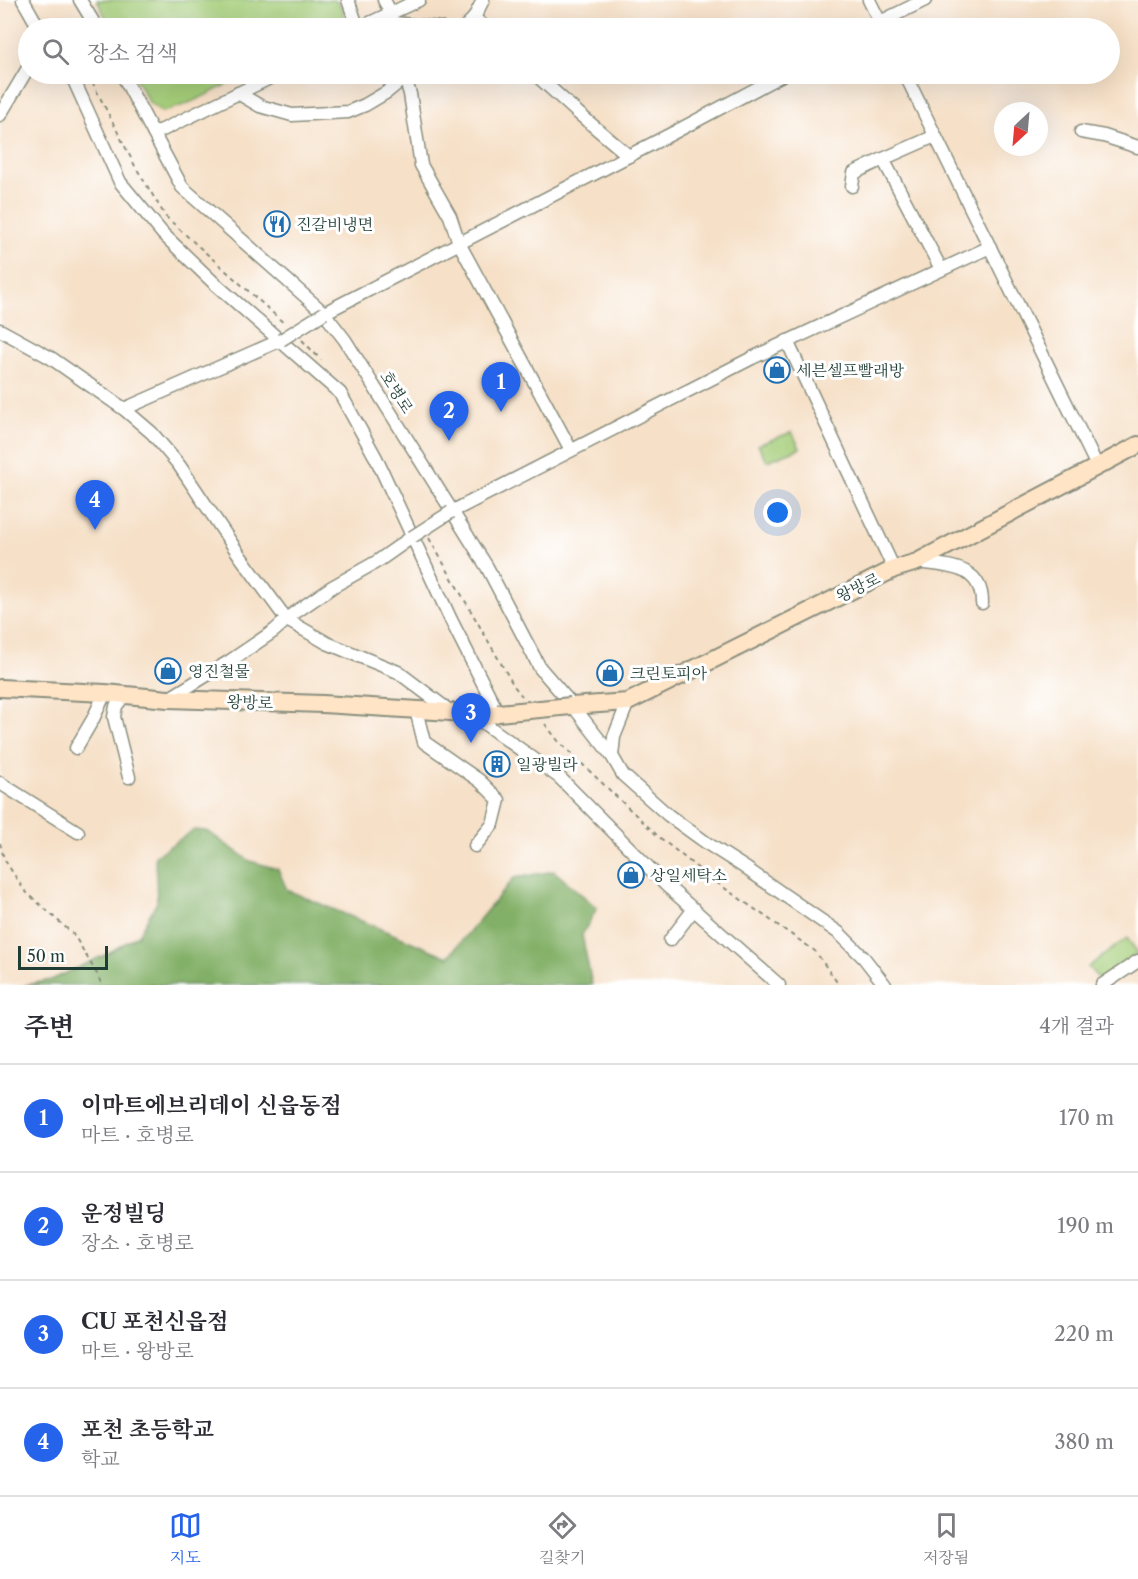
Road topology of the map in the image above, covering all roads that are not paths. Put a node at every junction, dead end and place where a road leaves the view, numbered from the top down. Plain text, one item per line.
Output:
1 (23, 0) edge
2 (80, 0) edge
3 (348, 0) edge
4 (384, 0) edge
5 (419, 0) edge
6 (483, 0) edge
7 (868, 0) edge
8 (925, 0) edge
9 (391, 14) junction
10 (33, 18) edge
11 (91, 18) edge
12 (354, 18) edge
13 (382, 18) edge
14 (474, 18) edge
15 (877, 18) edge
16 (893, 18) edge
17 (18, 84) edge
18 (76, 84) edge
19 (127, 84) edge
20 (257, 84) edge
21 (397, 84) edge
22 (408, 84) edge
23 (546, 84) edge
24 (765, 84) edge
25 (910, 84) edge
26 (238, 93) junction
27 (0, 115) edge
28 (1082, 132) dead end
29 (154, 134) junction
30 (935, 136) junction
31 (1138, 147) edge
32 (629, 156) junction
33 (883, 159) junction
34 (852, 186) dead end
35 (459, 243) junction
36 (990, 246) junction
37 (941, 269) junction
38 (324, 313) junction
39 (0, 330) edge
40 (281, 340) junction
41 (787, 341) junction
42 (124, 409) junction
43 (1138, 445) edge
44 (571, 450) junction
45 (1097, 466) junction
46 (451, 512) junction
47 (412, 537) junction
48 (917, 562) junction
49 (894, 569) junction
50 (982, 603) dead end
51 (287, 620) junction
52 (0, 688) edge
53 (105, 693) junction
54 (125, 695) junction
55 (168, 699) junction
56 (628, 702) junction
57 (572, 706) junction
58 (416, 710) junction
59 (452, 712) junction
60 (498, 713) junction
61 (478, 719) junction
62 (76, 748) dead end
63 (612, 756) junction
64 (129, 777) dead end
65 (0, 783) edge
66 (78, 832) dead end
67 (475, 846) dead end
68 (694, 909) junction
69 (670, 940) dead end
70 (1138, 961) edge
71 (778, 985) edge
72 (885, 985) edge
73 (1102, 985) edge

1 - 10 street
2 - 11 street
3 - 12 street
4 - 9 street
5 - 9 street
6 - 14 street
7 - 15 street
8 - 16 street
9 - 13 street
17 - 27 street
18 - 40 street
19 - 29 street, 호병로
20 - 26 street
21 - 26 street
22 - 35 street
23 - 32 street
24 - 32 street
25 - 30 street
26 - 29 street
28 - 31 street
29 - 38 street, 호병로
30 - 33 street
30 - 36 street
32 - 35 street
33 - 34 street
33 - 37 street
35 - 38 street
35 - 44 street
36 - 37 street
36 - 45 street
37 - 41 street
38 - 40 street, bridge
38 - 46 street, 호병로
39 - 42 street
40 - 42 street
40 - 47 street
41 - 44 street
41 - 49 street
42 - 51 street
43 - 45 main road, 왕방로
44 - 46 street
45 - 48 main road, 왕방로
46 - 47 street, bridge
46 - 57 street, 호병로
47 - 51 street
47 - 60 street
48 - 49 main road, 왕방로
48 - 50 street
49 - 56 main road, 왕방로
51 - 55 street
51 - 59 street
52 - 53 main road, 왕방로
53 - 54 main road, 왕방로
53 - 62 street
54 - 55 main road, 왕방로
54 - 64 street
55 - 58 main road, 왕방로
56 - 57 main road, 왕방로
56 - 63 street
57 - 60 main road, 왕방로, bridge
57 - 63 street, 호병로
58 - 59 main road, 왕방로
58 - 67 street
59 - 61 main road, 왕방로
60 - 61 main road
61 - 68 street
63 - 72 street, 호병로
65 - 66 street
68 - 69 street
68 - 71 street
70 - 73 street

